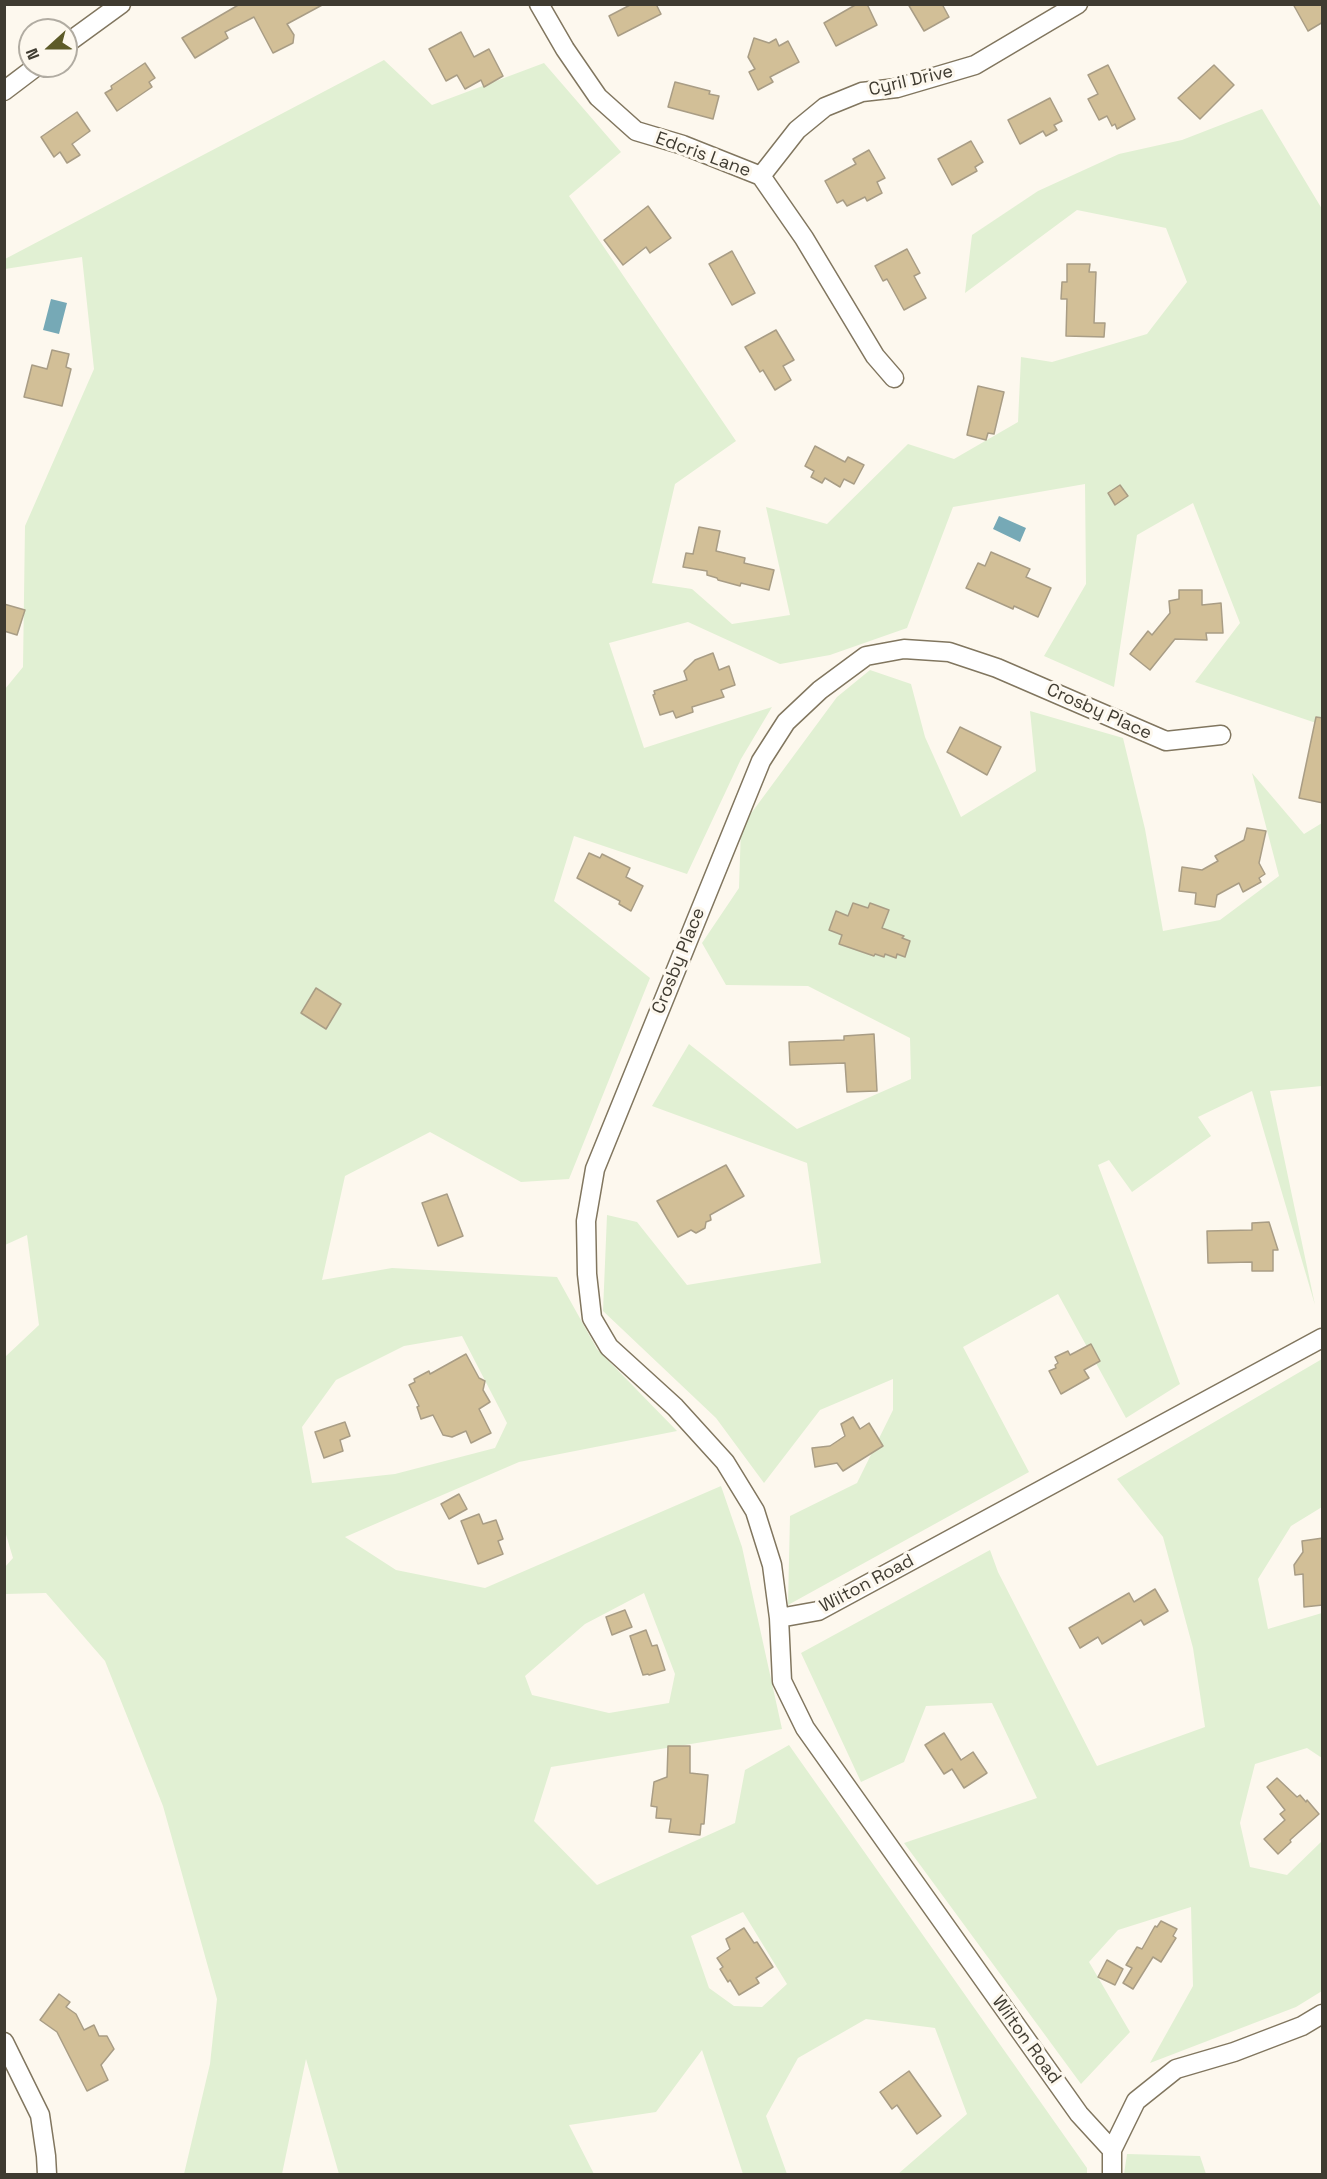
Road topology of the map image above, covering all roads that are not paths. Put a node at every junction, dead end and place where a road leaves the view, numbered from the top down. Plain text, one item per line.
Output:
1 (122, 4) edge
2 (539, 4) edge
3 (1078, 4) edge
4 (78, 35) edge
5 (21, 78) edge
6 (4, 91) edge
7 (761, 176) junction
8 (894, 378) dead end
9 (1221, 735) dead end
10 (1323, 1338) edge
11 (779, 1618) junction
12 (1323, 2014) edge
13 (4, 2042) edge
14 (1112, 2150) junction
15 (47, 2175) edge
16 (1112, 2175) edge

1 - 4 street
2 - 7 street, Edcris Lane
3 - 7 street, Cyril Drive
5 - 6 street
7 - 8 street, Edcris Lane
9 - 11 street, Crosby Place
10 - 11 street, Wilton Road
11 - 14 street, Wilton Road
12 - 14 street
13 - 15 street
14 - 16 street

